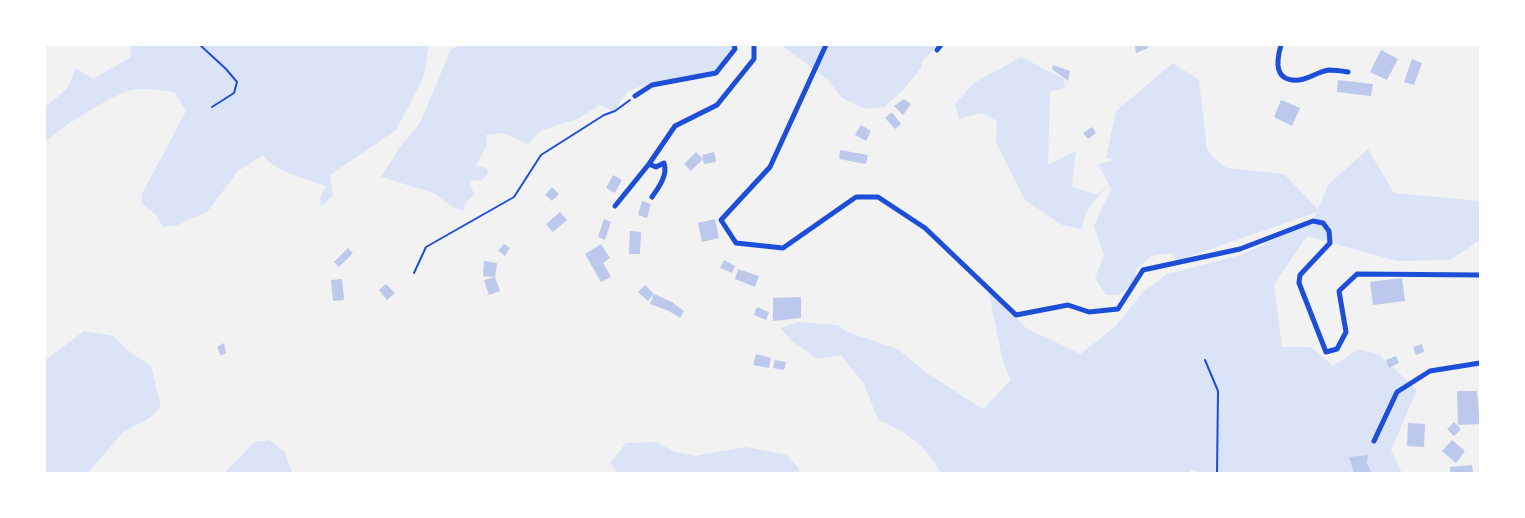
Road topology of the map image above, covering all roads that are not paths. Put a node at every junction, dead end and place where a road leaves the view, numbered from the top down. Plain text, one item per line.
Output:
1 (734, 45) edge
2 (754, 45) edge
3 (826, 45) edge
4 (941, 45) edge
5 (1281, 45) edge
6 (937, 50) dead end
7 (1348, 72) dead end
8 (635, 96) road end
9 (649, 164) junction
10 (652, 197) dead end
11 (615, 206) dead end
12 (1480, 274) edge
13 (1480, 362) edge
14 (1374, 441) dead end

1 - 8 street
2 - 9 street
3 - 12 street
4 - 6 street
5 - 7 street
9 - 10 street
9 - 11 street
13 - 14 street

